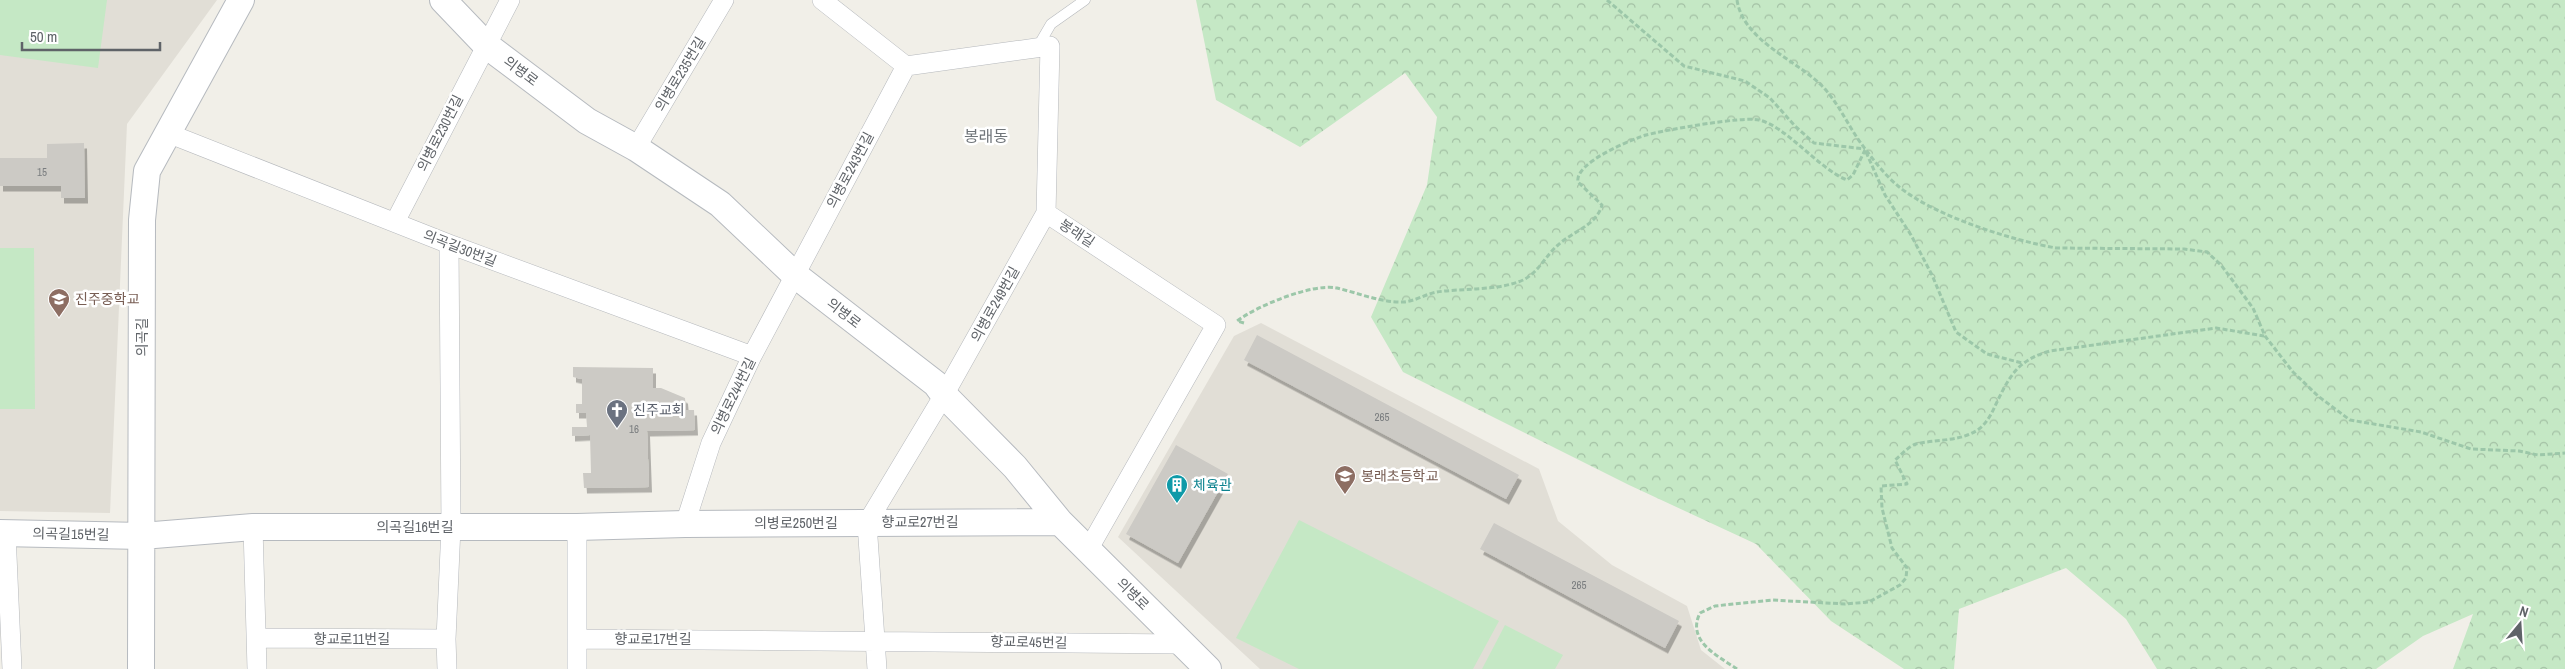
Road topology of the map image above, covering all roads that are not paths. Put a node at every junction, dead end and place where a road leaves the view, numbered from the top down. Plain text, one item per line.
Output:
1 (241, 0) edge
2 (443, 0) edge
3 (510, 0) edge
4 (724, 0) edge
5 (822, 0) edge
6 (1085, 0) edge
7 (486, 45) junction
8 (1037, 48) junction
9 (906, 66) junction
10 (170, 134) junction
11 (636, 148) junction
12 (1046, 213) junction
13 (395, 222) junction
14 (449, 244) junction
15 (795, 275) junction
16 (752, 356) junction
17 (944, 395) junction
18 (1060, 522) junction
19 (867, 523) junction
20 (685, 524) junction
21 (451, 526) junction
22 (253, 527) junction
23 (576, 527) junction
24 (3, 533) edge
25 (142, 536) junction
26 (1088, 550) junction
27 (258, 638) junction
28 (577, 638) junction
29 (446, 639) junction
30 (875, 640) junction
31 (1183, 644) junction
32 (12, 669) edge
33 (141, 669) edge
34 (257, 669) edge
35 (447, 669) edge
36 (577, 669) edge
37 (877, 669) edge
38 (1208, 669) edge

1 - 10 street, 의곡길
2 - 7 street, 의병로
3 - 7 street, 의병로230번길
4 - 11 street, 의병로235번길
5 - 9 street
6 - 8 lane
7 - 11 street, 의병로
7 - 13 street, 의병로230번길
8 - 9 street
8 - 12 street, 봉래길
9 - 15 street, 의병로243번길
10 - 13 street, 의곡길30번길
10 - 25 street, 의곡길
11 - 15 street, 의병로
12 - 17 street, 의병로249번길
12 - 26 street, 봉래길
13 - 14 street, 의곡길30번길
14 - 16 street, 의곡길30번길
14 - 21 street
15 - 16 street, 의병로244번길
15 - 17 street, 의병로
16 - 20 street, 의병로244번길
17 - 18 street, 의병로
17 - 19 street
18 - 19 street, 향교로27번길
18 - 26 street, 의병로
19 - 20 street, 의병로250번길
19 - 30 street, 향교로27번길
20 - 23 street, 의병로250번길
21 - 22 street, 의곡길16번길
21 - 23 street, 의곡길16번길
21 - 29 street
22 - 25 street, 의곡길16번길
22 - 27 street
23 - 28 street
24 - 25 street, 의곡길15번길
24 - 32 street
25 - 33 street, 의곡길
26 - 31 street, 의병로
27 - 29 street, 향교로11번길
27 - 34 street
28 - 30 street, 향교로17번길
28 - 36 street
29 - 35 street
30 - 31 street, 향교로45번길
30 - 37 street, 향교로27번길
31 - 38 street, 의병로

